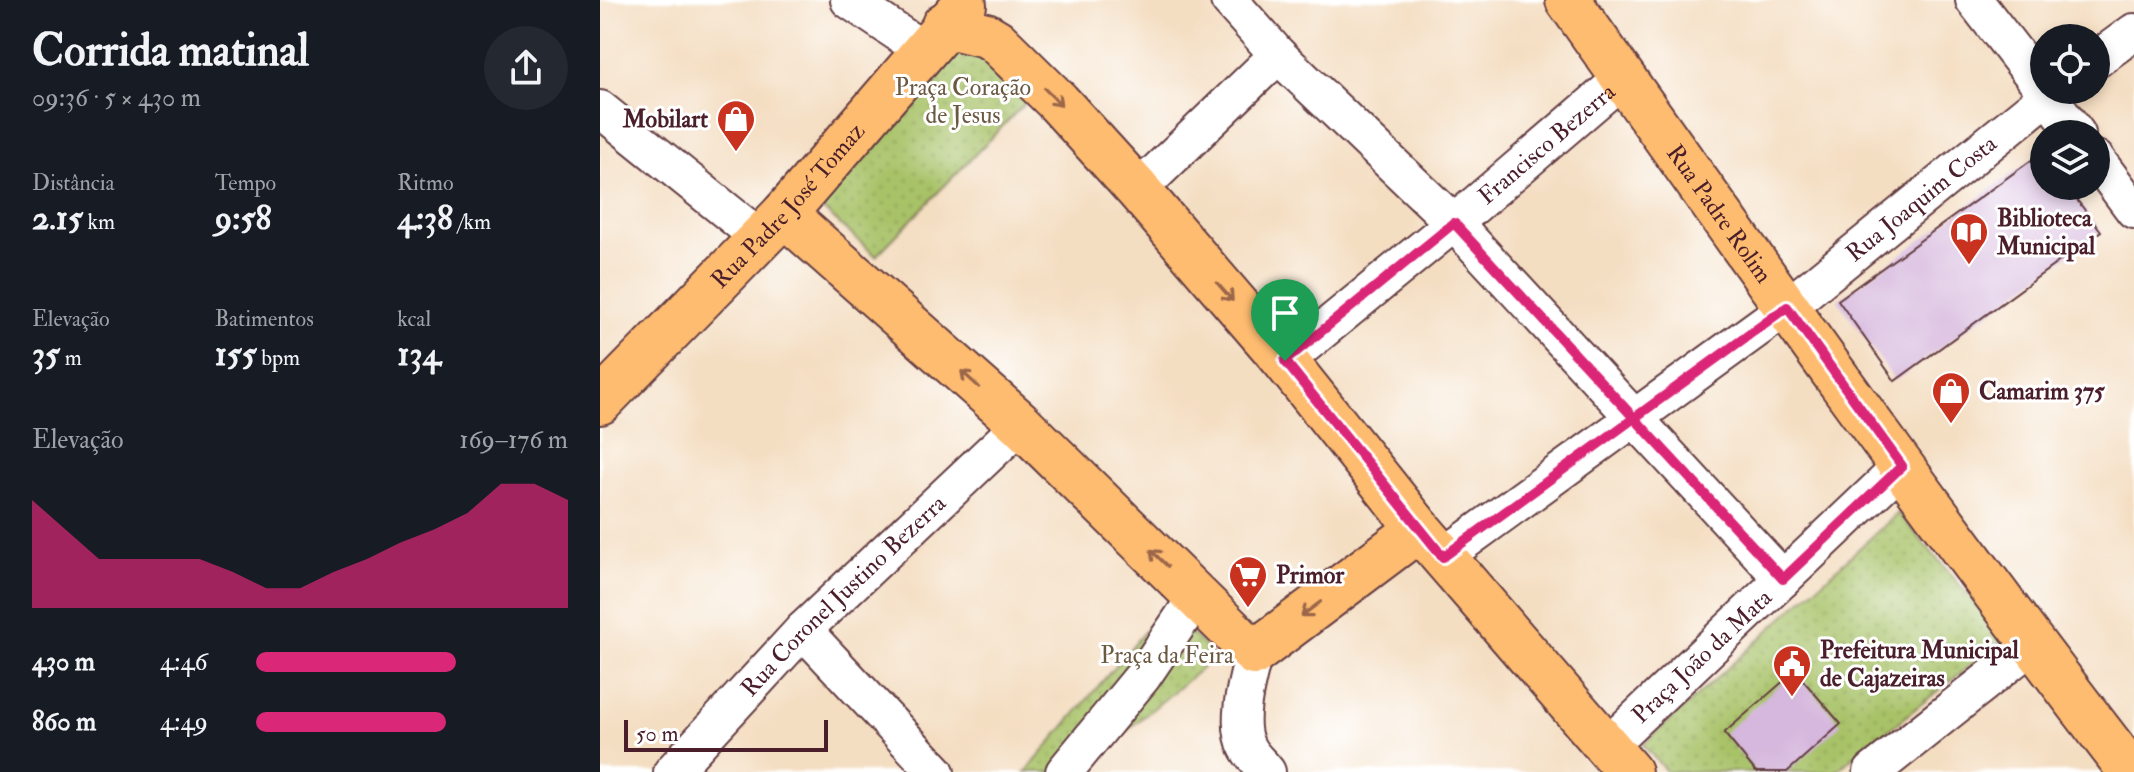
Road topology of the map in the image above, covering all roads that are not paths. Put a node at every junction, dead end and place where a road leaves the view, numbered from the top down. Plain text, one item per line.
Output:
1 (849, 0) edge
2 (1229, 0) edge
3 (1568, 0) edge
4 (1974, 0) edge
5 (946, 25) edge
6 (2134, 32) edge
7 (2110, 50) edge
8 (1278, 55) junction
9 (2030, 69) edge
10 (1623, 78) junction
11 (2032, 104) edge
12 (600, 109) edge
13 (2110, 178) edge
14 (1138, 190) junction
15 (2134, 210) edge
16 (1454, 223) junction
17 (772, 226) junction
18 (1787, 307) junction
19 (1285, 361) junction
20 (600, 402) edge
21 (1634, 418) junction
22 (1021, 424) junction
23 (1902, 466) junction
24 (1431, 543) junction
25 (1783, 579) junction
26 (1197, 596) junction
27 (803, 630) junction
28 (2032, 645) junction
29 (1254, 653) junction
30 (1618, 760) edge
31 (672, 772) edge
32 (936, 772) edge
33 (1064, 772) edge
34 (1267, 772) edge
35 (1872, 772) edge
36 (2131, 772) edge

1 - 5 street
2 - 8 street
3 - 10 main road, Rua Padre Rolim
4 - 9 street
5 -> 14 main road
5 - 17 main road, Rua Padre José Tomaz
6 - 7 street
8 - 14 street
8 - 16 street
10 - 16 street, Francisco Bezerra
10 - 18 main road, Rua Padre Rolim
11 - 18 street, Rua Joaquim Costa
12 - 17 street
13 - 15 street
14 -> 19 main road
16 - 19 street, Francisco Bezerra
16 - 21 street
17 - 20 main road, Rua Padre José Tomaz
22 -> 17 main road
18 - 21 street, Rua Joaquim Costa
18 - 23 main road, Rua Padre Rolim
19 - 24 main road
21 - 24 street, Rua Joaquim Costa
21 - 25 street
26 -> 22 main road
22 - 27 street, Rua Coronel Justino Bezerra
23 - 25 street, Praça João da Mata
23 - 28 main road, Rua Padre Rolim
24 -> 29 main road
24 - 30 main road
25 - 30 street, Praça João da Mata
26 - 29 main road
26 - 33 street
27 - 31 street, Rua Coronel Justino Bezerra
27 - 32 street
28 - 35 street
28 - 36 main road, Rua Padre Rolim
29 - 34 street

